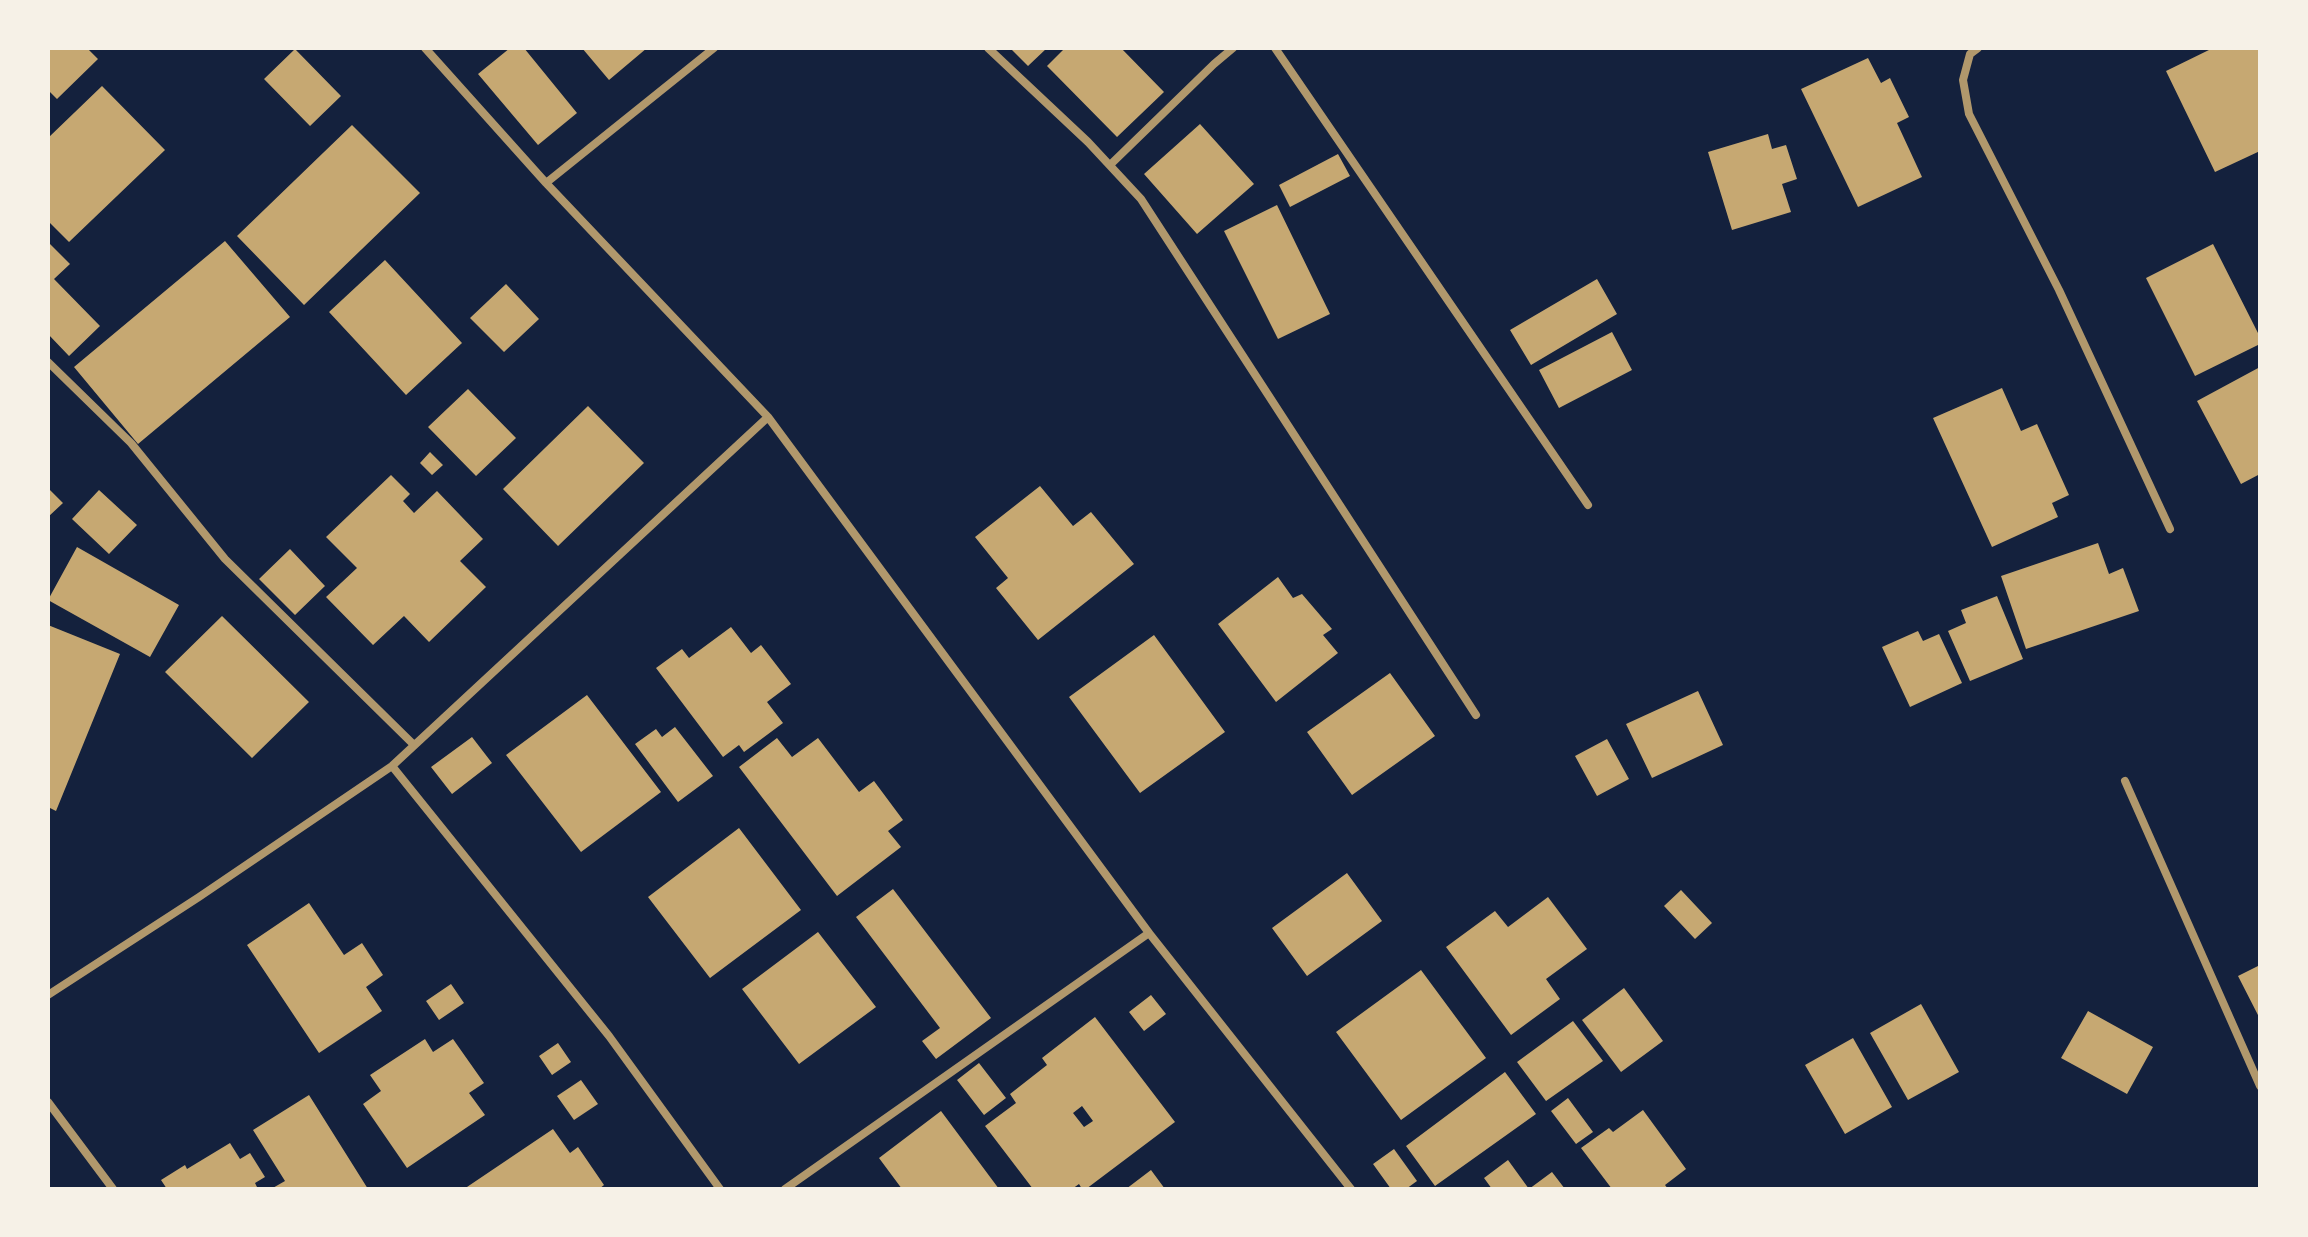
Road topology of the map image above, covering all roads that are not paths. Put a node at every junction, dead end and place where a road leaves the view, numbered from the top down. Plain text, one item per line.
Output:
1 (425, 48) edge
2 (714, 48) edge
3 (988, 48) edge
4 (1233, 48) edge
5 (1275, 48) edge
6 (1978, 48) edge
7 (1110, 165) junction
8 (546, 183) junction
9 (48, 362) edge
10 (768, 417) junction
11 (1588, 505) dead end
12 (2170, 529) dead end
13 (1476, 715) dead end
14 (414, 745) junction
15 (392, 766) junction
16 (2125, 781) dead end
17 (1149, 933) junction
18 (48, 995) edge
19 (2260, 1086) edge
20 (48, 1102) edge
21 (113, 1189) edge
22 (720, 1189) edge
23 (785, 1189) edge
24 (1351, 1189) edge

1 - 8 street
2 - 8 street
3 - 7 street
4 - 7 street
5 - 11 street
6 - 12 street
7 - 13 street
8 - 10 street
9 - 14 street
10 - 14 street
10 - 17 street
14 - 15 street
15 - 18 street
15 - 22 street
16 - 19 street
17 - 23 street
17 - 24 street
20 - 21 street

